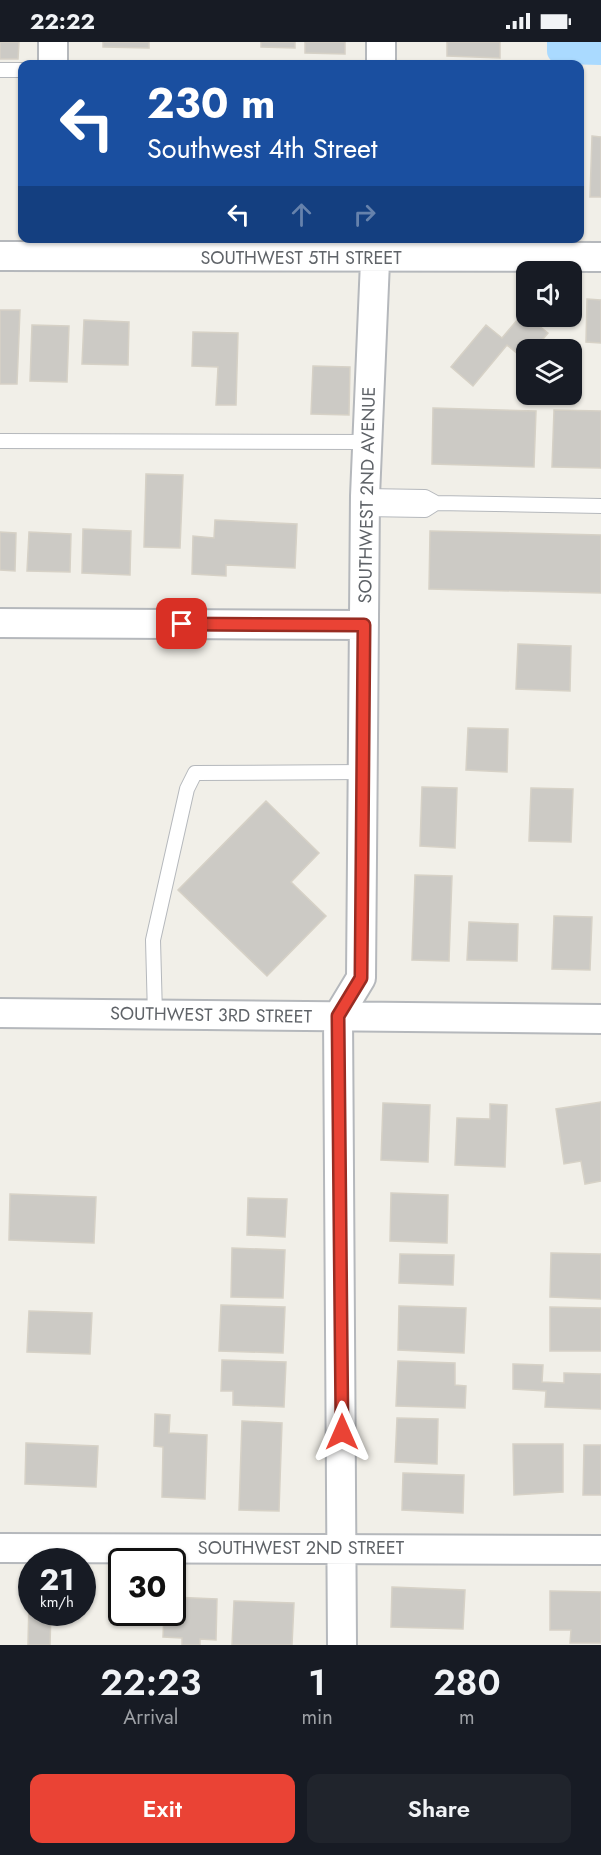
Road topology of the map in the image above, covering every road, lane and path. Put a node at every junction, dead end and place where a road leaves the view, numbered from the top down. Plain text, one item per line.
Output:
1 (53, 42) edge
2 (381, 42) edge
3 (53, 60) edge
4 (381, 60) edge
5 (0, 70) edge
6 (18, 70) edge
7 (50, 247) edge
8 (376, 248) edge
9 (0, 256) edge
10 (601, 256) edge
11 (0, 441) edge
12 (366, 442) junction
13 (364, 502) junction
14 (601, 506) edge
15 (0, 623) edge
16 (364, 625) junction
17 (363, 772) junction
18 (0, 1013) edge
19 (155, 1015) junction
20 (338, 1016) junction
21 (601, 1019) edge
22 (343, 1547) junction
23 (0, 1548) edge
24 (601, 1550) edge
25 (342, 1645) edge

1 - 3 street
2 - 4 street
5 - 6 lane
7 - 8 street, SOUTHWEST 5TH STREET
7 - 9 street, SOUTHWEST 5TH STREET
8 - 10 street, SOUTHWEST 5TH STREET
8 - 12 street, SOUTHWEST 2ND AVENUE
11 - 12 lane
12 - 13 street, SOUTHWEST 2ND AVENUE
13 - 14 lane
13 - 16 street, SOUTHWEST 2ND AVENUE
15 - 16 street
16 - 17 street, SOUTHWEST 2ND AVENUE
17 - 19 lane
17 - 20 street, SOUTHWEST 2ND AVENUE
18 - 19 street, SOUTHWEST 3RD STREET
19 - 20 street, SOUTHWEST 3RD STREET
20 - 21 street, SOUTHWEST 3RD STREET
20 - 22 street
22 - 23 street, SOUTHWEST 2ND STREET
22 - 24 street, SOUTHWEST 2ND STREET
22 - 25 street

